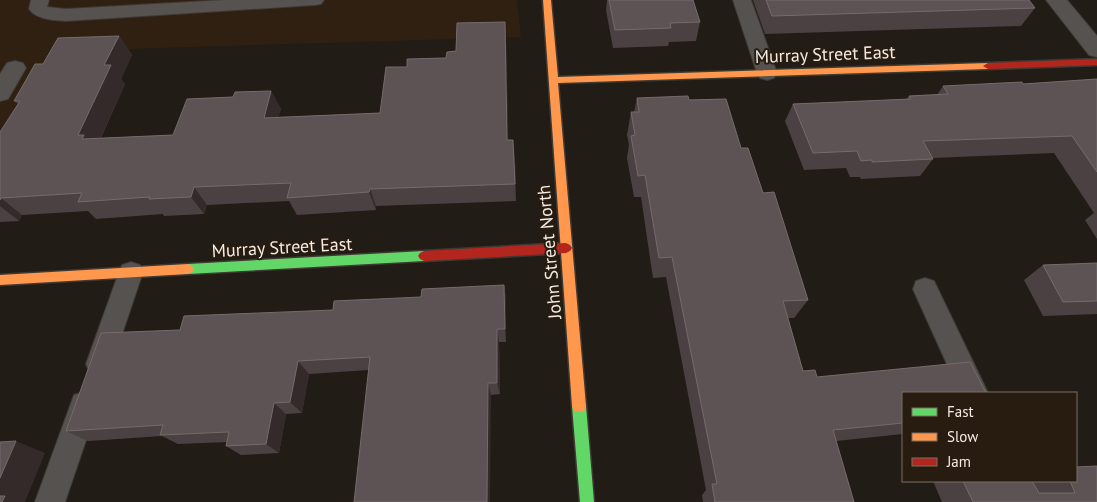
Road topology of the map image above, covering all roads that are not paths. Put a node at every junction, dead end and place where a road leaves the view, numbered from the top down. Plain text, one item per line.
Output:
1 (40, 0) edge
2 (315, 0) edge
3 (548, 0) edge
4 (742, 0) edge
5 (1056, 0) edge
6 (1097, 50) edge
7 (1097, 62) edge
8 (15, 68) dead end
9 (767, 73) junction
10 (553, 80) junction
11 (0, 93) edge
12 (566, 248) junction
13 (131, 272) junction
14 (0, 280) edge
15 (925, 289) dead end
16 (974, 392) edge
17 (50, 502) edge
18 (587, 502) edge

1 - 2 lane
3 - 10 street, John Street North
4 - 9 lane
5 - 6 street
7 - 9 street, Murray Street East
8 - 11 street
9 - 10 street, Murray Street East
10 - 12 street, John Street North
12 - 13 street, Murray Street East
12 - 18 street, John Street North
13 - 14 street, Murray Street East
13 - 17 lane
15 - 16 lane

